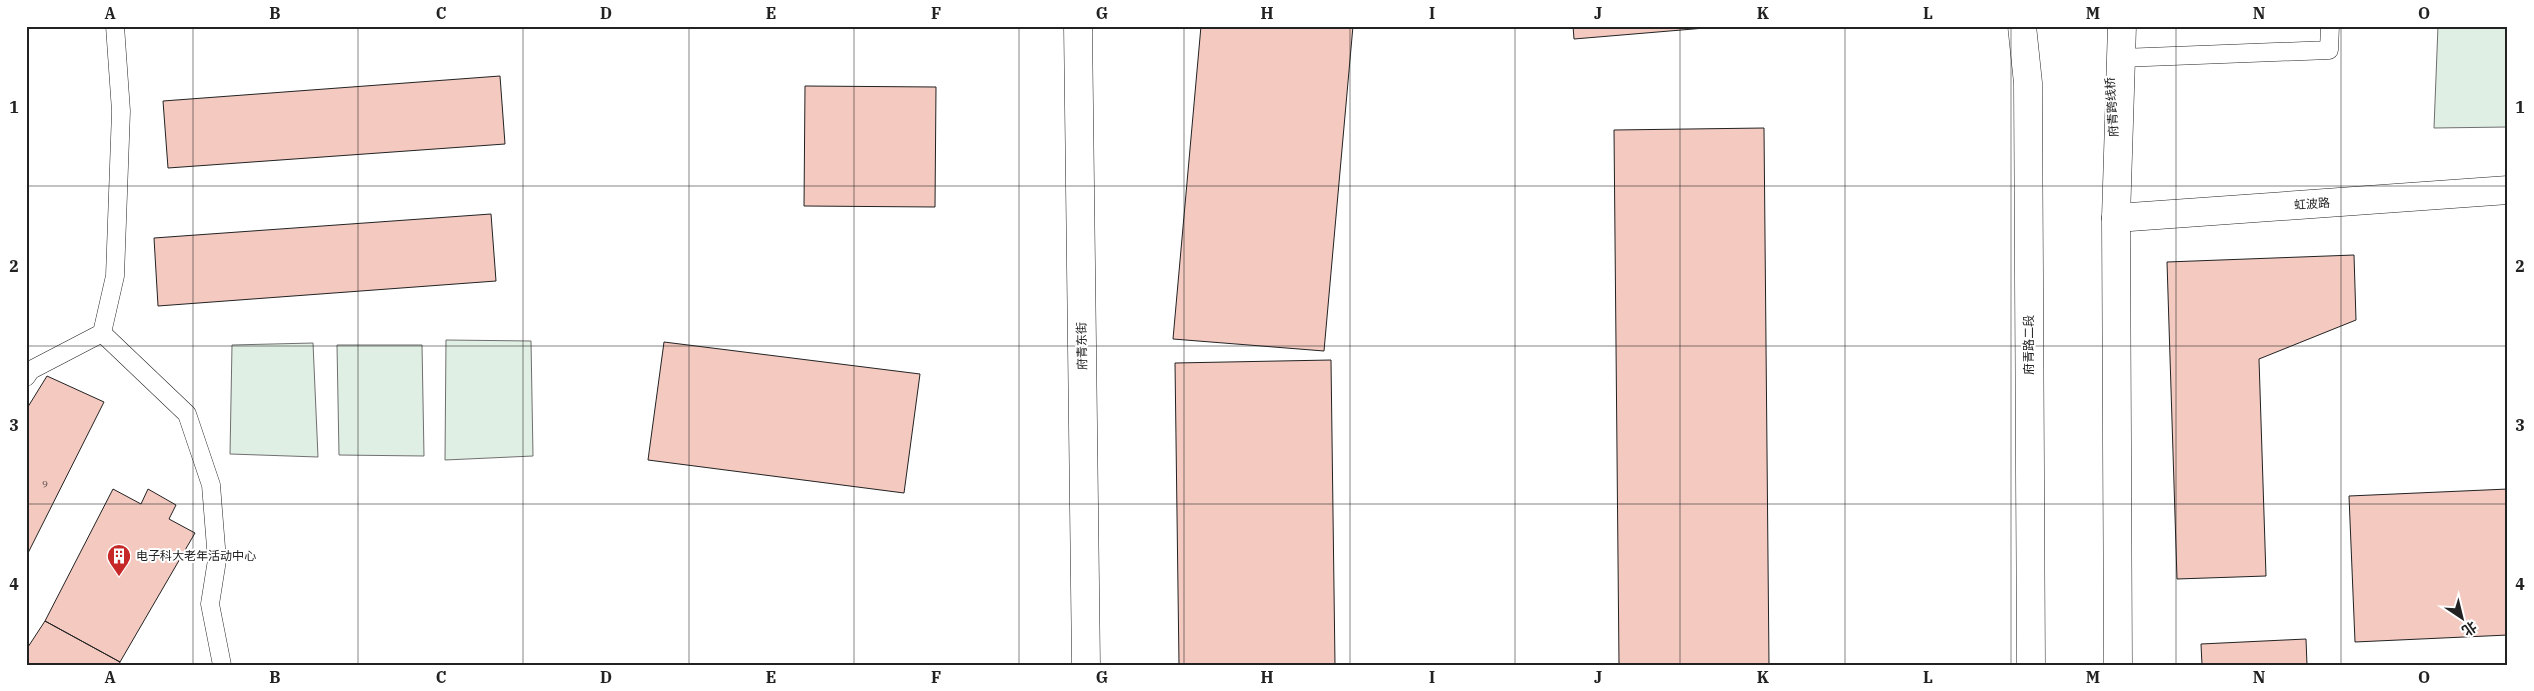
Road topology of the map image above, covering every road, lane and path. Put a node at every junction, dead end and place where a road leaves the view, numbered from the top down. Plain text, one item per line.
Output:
1 (116, 26) edge
2 (1078, 26) edge
3 (2022, 26) edge
4 (2029, 26) edge
5 (2106, 26) edge
6 (2122, 26) edge
7 (2330, 26) edge
8 (2121, 58) junction
9 (2028, 83) junction
10 (2117, 188) junction
11 (2508, 190) edge
12 (2116, 218) junction
13 (102, 334) junction
14 (26, 377) edge
15 (222, 665) edge
16 (1086, 665) edge
17 (2031, 665) edge
18 (2118, 665) edge

1 - 13 lane
2 - 16 main road, 府青东街
3 - 9 main road, 府青路二段
4 - 9 main road
5 - 10 main road, 府青跨线桥
6 - 8 main road
7 - 8 lane
8 - 10 main road
9 - 17 main road, 府青路二段
10 - 12 main road
11 - 12 main road, 虹波路
12 - 18 main road
13 - 14 lane
13 - 15 lane

